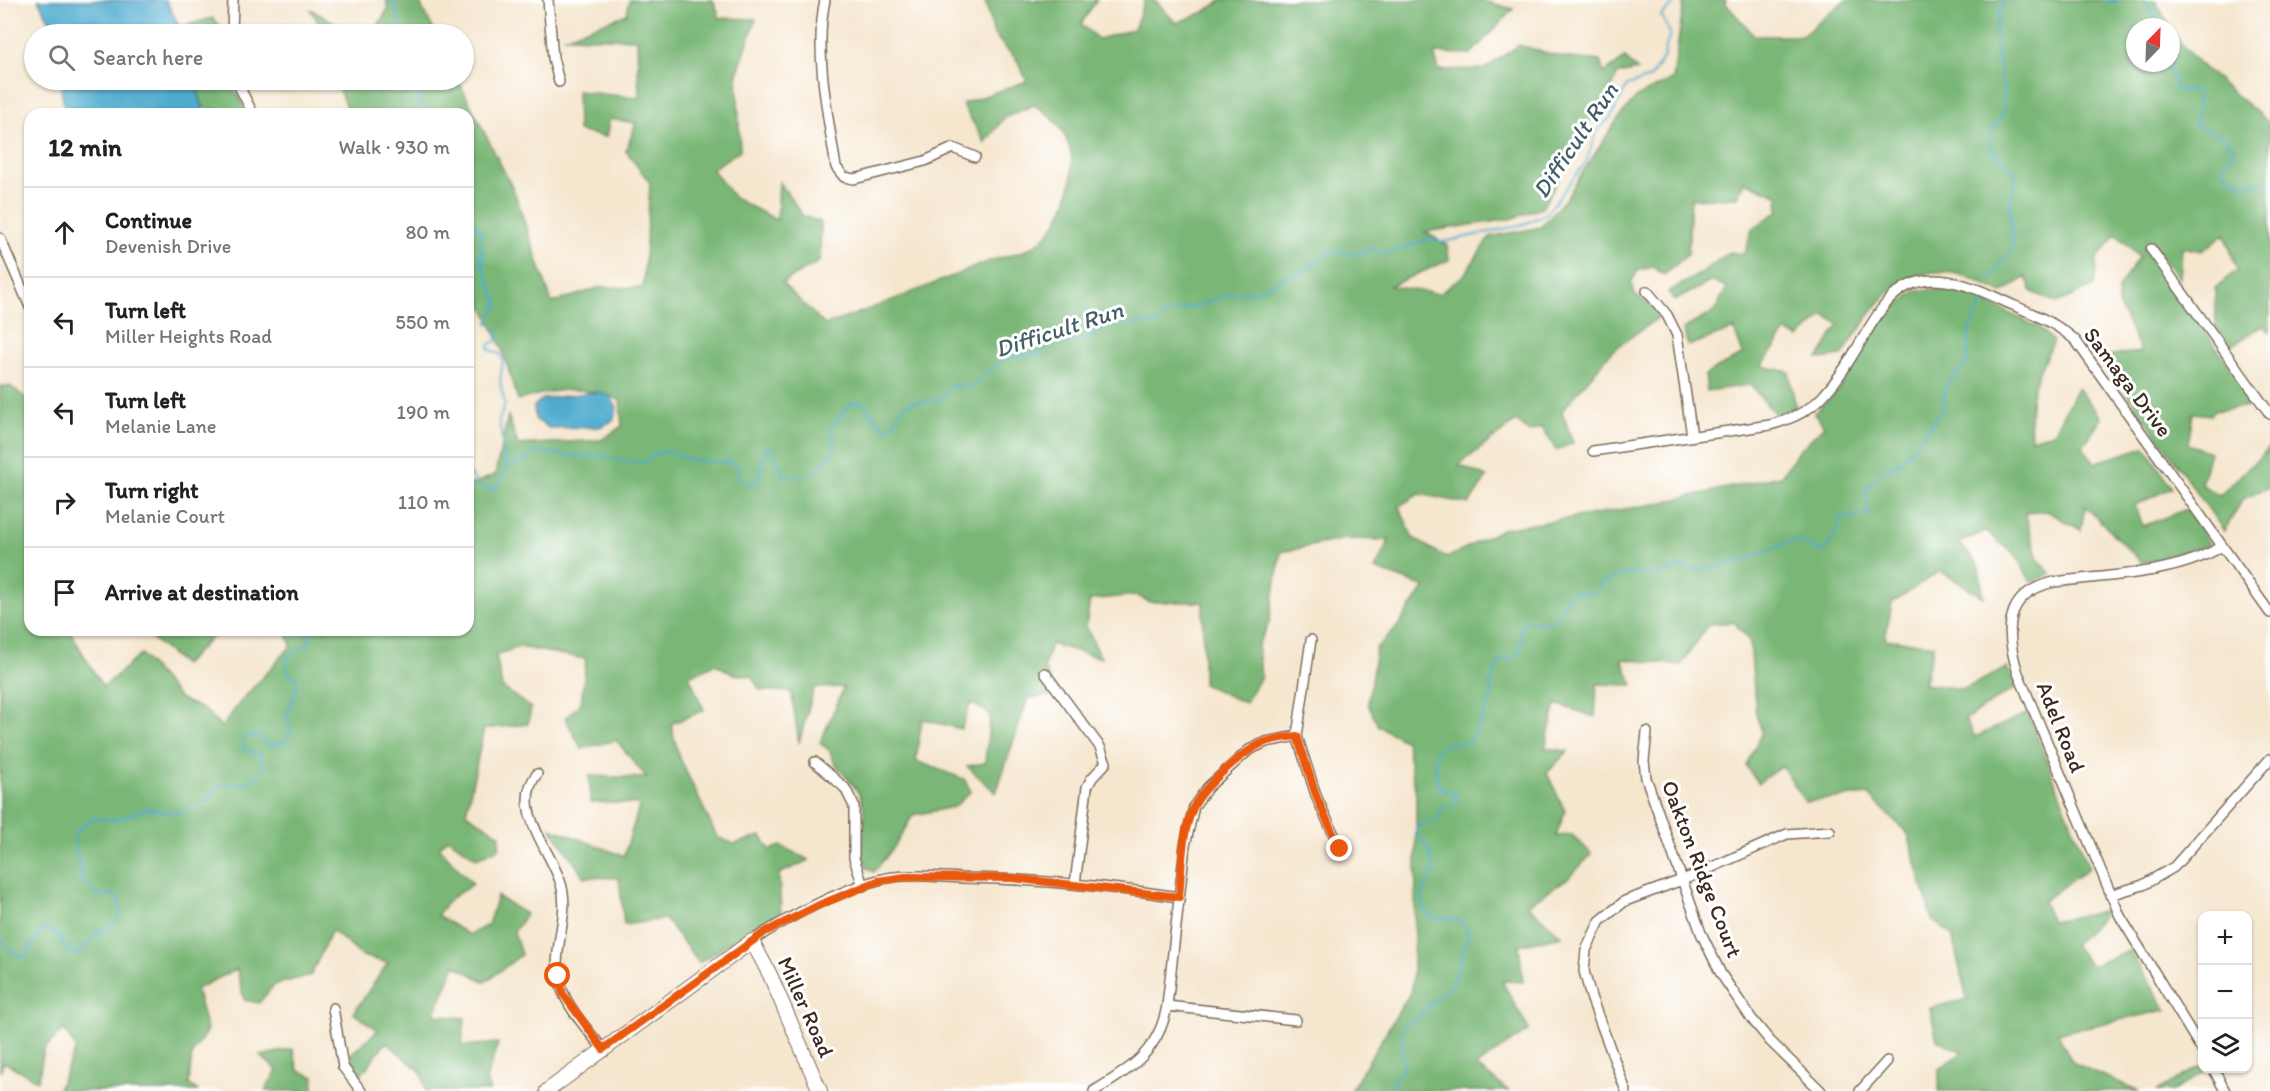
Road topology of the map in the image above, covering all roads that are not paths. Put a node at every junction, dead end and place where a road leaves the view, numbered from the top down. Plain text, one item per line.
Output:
1 (233, 0) edge
2 (548, 0) edge
3 (825, 0) edge
4 (232, 24) edge
5 (559, 82) dead end
6 (241, 90) edge
7 (250, 108) edge
8 (975, 157) dead end
9 (0, 238) edge
10 (2151, 249) dead end
11 (1647, 291) dead end
12 (24, 293) edge
13 (2270, 414) edge
14 (1692, 436) junction
15 (1593, 451) dead end
16 (2222, 546) junction
17 (2270, 613) edge
18 (1311, 640) dead end
19 (1045, 673) dead end
20 (1647, 732) dead end
21 (1297, 736) junction
22 (2270, 759) edge
23 (815, 762) dead end
24 (537, 774) dead end
25 (1830, 831) dead end
26 (1340, 849) dead end
27 (1682, 880) junction
28 (1075, 884) junction
29 (862, 886) junction
30 (2110, 895) junction
31 (1179, 897) junction
32 (752, 941) junction
33 (1167, 1006) junction
34 (333, 1008) dead end
35 (1296, 1020) dead end
36 (2198, 1044) edge
37 (603, 1049) junction
38 (1887, 1061) dead end
39 (2216, 1073) edge
40 (1812, 1083) junction
41 (362, 1091) edge
42 (547, 1091) edge
43 (820, 1091) edge
44 (1094, 1091) edge
45 (1626, 1091) edge
46 (1804, 1091) edge
47 (1821, 1091) edge
48 (1860, 1091) edge
49 (2225, 1091) edge

1 - 4 street
2 - 5 street
3 - 8 street
6 - 7 street
9 - 12 street
10 - 13 street
11 - 14 street
14 - 15 street, Samaga Drive
14 - 16 street, Samaga Drive
16 - 17 street, Samaga Drive
16 - 30 street, Adel Road
18 - 21 street
19 - 28 street
20 - 27 street, Oakton Ridge Court
21 - 26 street
21 - 31 street
22 - 30 street
23 - 29 street
24 - 37 street
25 - 27 street
27 - 40 street, Oakton Ridge Court
27 - 45 street
28 - 29 street
28 - 31 street
29 - 32 street
30 - 36 street, Adel Road
31 - 33 street
32 - 37 street
32 - 43 street, Miller Road
33 - 35 street
33 - 44 street
34 - 41 street
37 - 42 street
38 - 48 street
39 - 49 street
40 - 46 street
40 - 47 street, Oakton Ridge Court

